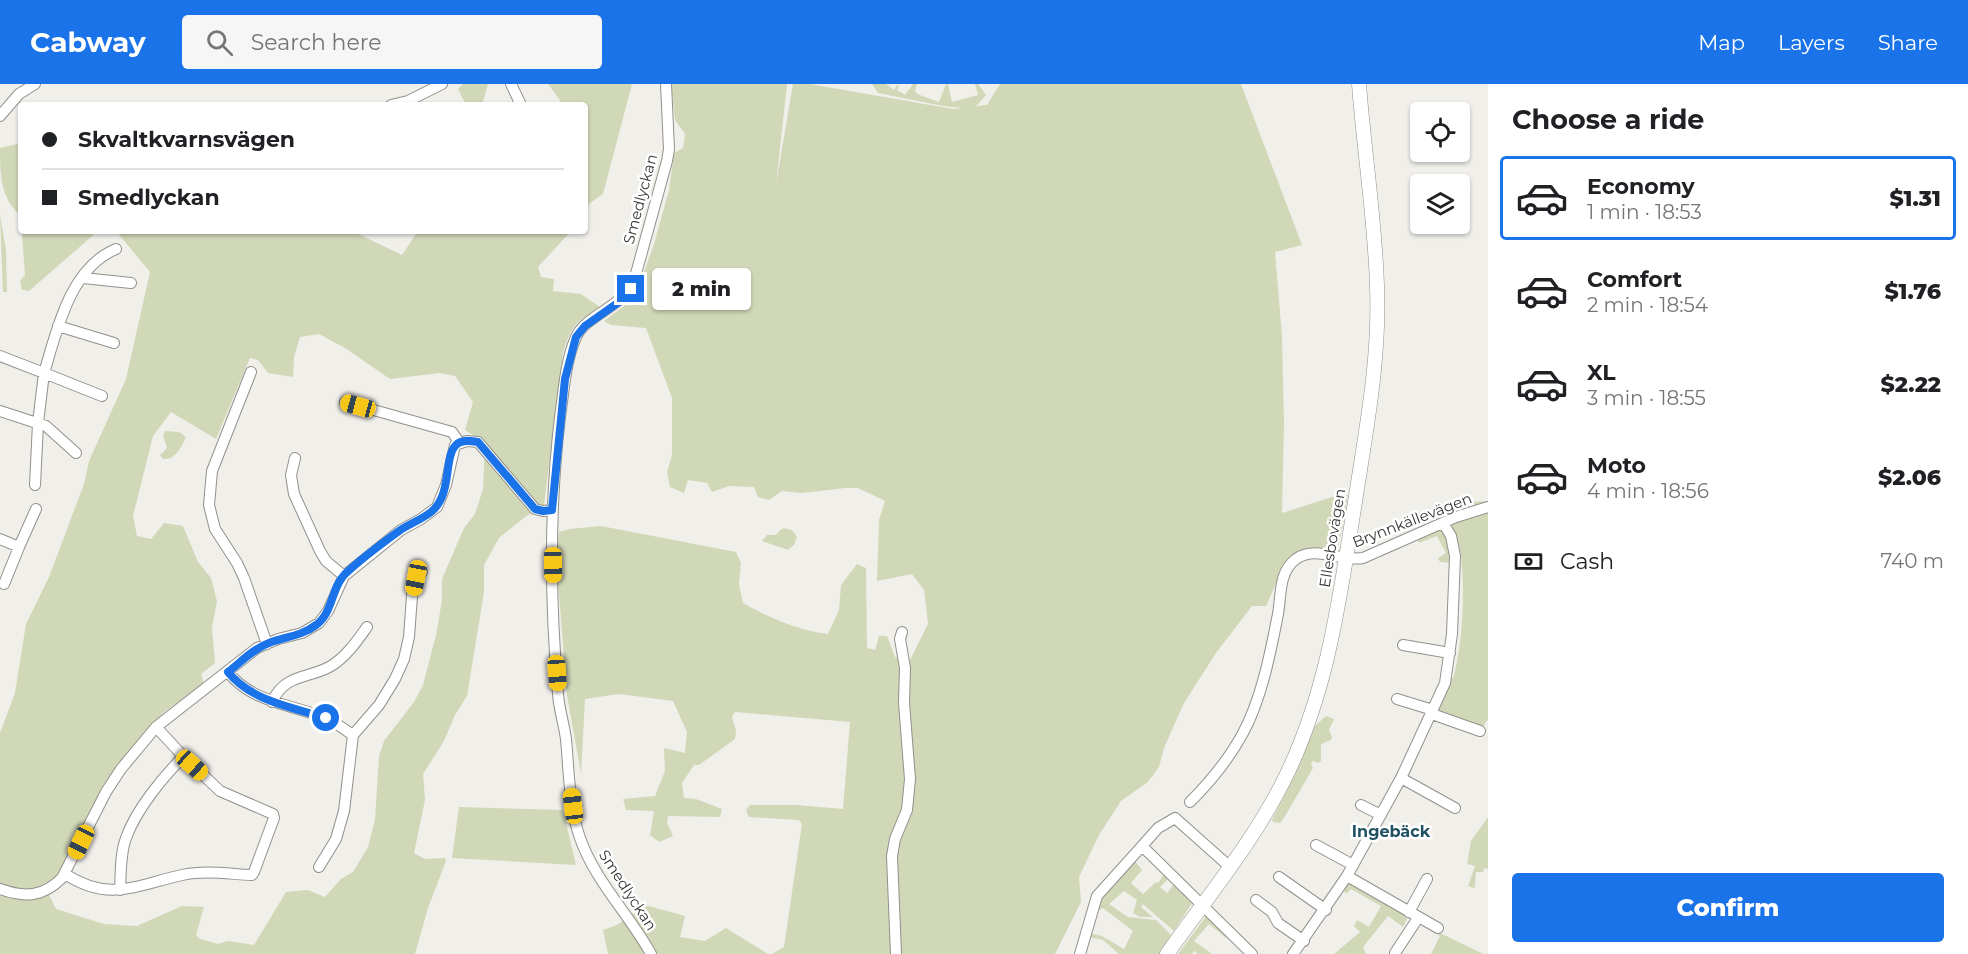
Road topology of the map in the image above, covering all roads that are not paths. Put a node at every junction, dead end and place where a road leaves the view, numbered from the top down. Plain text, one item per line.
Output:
1 (35, 84) edge
2 (442, 84) edge
3 (511, 84) edge
4 (666, 84) edge
5 (1359, 84) edge
6 (410, 102) edge
7 (516, 102) edge
8 (0, 116) edge
9 (116, 249) dead end
10 (83, 278) junction
11 (131, 283) dead end
12 (58, 326) junction
13 (114, 343) dead end
14 (0, 356) edge
15 (251, 372) dead end
16 (44, 373) junction
17 (102, 396) dead end
18 (345, 402) dead end
19 (0, 411) edge
20 (38, 423) junction
21 (459, 442) junction
22 (76, 453) dead end
23 (295, 458) dead end
24 (35, 485) dead end
25 (1488, 507) edge
26 (36, 510) dead end
27 (552, 510) junction
28 (1443, 522) junction
29 (0, 539) edge
30 (19, 547) junction
31 (1346, 558) junction
32 (422, 572) dead end
33 (344, 576) junction
34 (4, 584) dead end
35 (367, 627) dead end
36 (902, 632) dead end
37 (267, 644) junction
38 (1403, 645) dead end
39 (1450, 653) junction
40 (228, 672) junction
41 (1397, 699) dead end
42 (272, 702) junction
43 (1432, 712) junction
44 (156, 727) junction
45 (1480, 731) dead end
46 (353, 735) junction
47 (183, 757) junction
48 (1401, 778) junction
49 (1190, 802) dead end
50 (1361, 805) dead end
51 (1455, 808) dead end
52 (1381, 815) junction
53 (1316, 845) dead end
54 (1142, 846) junction
55 (1353, 865) junction
56 (319, 867) dead end
57 (1230, 867) junction
58 (65, 874) junction
59 (1347, 876) junction
60 (1279, 878) dead end
61 (1427, 879) dead end
62 (0, 890) edge
63 (120, 890) junction
64 (1256, 900) dead end
65 (1203, 904) junction
66 (1326, 910) junction
67 (1414, 915) junction
68 (1438, 928) dead end
69 (1304, 941) junction
70 (1395, 953) edge
71 (651, 954) edge
72 (896, 954) edge
73 (1080, 954) edge
74 (1167, 954) edge
75 (1252, 954) edge
76 (1293, 954) edge

1 - 8 street
2 - 6 street
3 - 7 street
4 - 27 street, Smedlyckan
5 - 31 main road, Ellesbovägen
9 - 10 street
10 - 11 street
10 - 12 street
12 - 13 street
12 - 16 street
14 - 16 street
15 - 37 street
16 - 17 street
16 - 20 street
18 - 21 street
19 - 20 street
20 - 22 street
20 - 24 street
21 - 27 street
21 - 33 street
23 - 33 street
25 - 28 street, Brynnkällevägen
26 - 30 street
27 - 71 street, Smedlyckan
28 - 31 street, Brynnkällevägen
28 - 39 street
29 - 30 street
30 - 34 street
31 - 49 street, Brynnkällevägen
31 - 57 main road, Ellesbovägen
32 - 46 street
33 - 37 street
35 - 42 street
36 - 72 street
37 - 40 street
38 - 39 street
39 - 43 street
40 - 42 street
40 - 44 street
41 - 43 street
42 - 46 street
43 - 45 street
43 - 48 street
44 - 47 street
44 - 58 street
46 - 56 street
47 - 63 street
47 - 63 street
48 - 51 street
48 - 52 street
50 - 52 street
52 - 55 street
53 - 55 street
54 - 57 street
54 - 65 street
54 - 73 street
55 - 59 street
57 - 65 main road, Ellesbovägen
58 - 62 street
58 - 63 street
59 - 66 street
59 - 67 street
60 - 66 street
61 - 67 street
64 - 69 street
65 - 74 main road, Ellesbovägen
65 - 75 street
66 - 69 street
67 - 68 street
67 - 70 street
69 - 76 street

